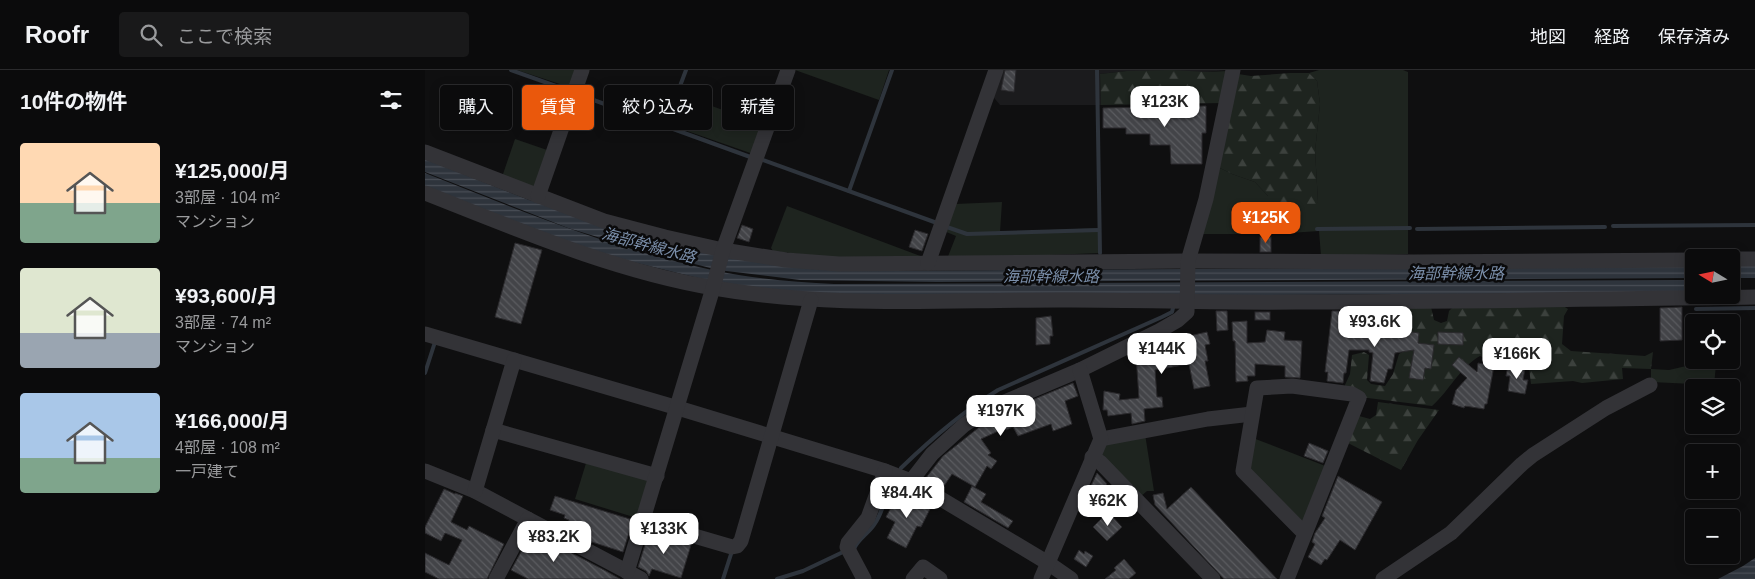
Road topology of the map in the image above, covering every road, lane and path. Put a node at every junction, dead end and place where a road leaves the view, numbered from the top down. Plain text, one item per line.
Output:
1 (582, 70) edge
2 (788, 70) edge
3 (996, 70) edge
4 (1233, 70) edge
5 (425, 152) edge
6 (425, 194) edge
7 (538, 196) junction
8 (722, 253) junction
9 (1740, 259) edge
10 (1755, 259) edge
11 (1685, 260) edge
12 (928, 263) junction
13 (1188, 263) junction
14 (713, 288) junction
15 (1755, 297) edge
16 (811, 300) junction
17 (1187, 302) junction
18 (425, 334) edge
19 (514, 360) junction
20 (1081, 370) junction
21 (1649, 385) dead end
22 (678, 408) junction
23 (1252, 414) junction
24 (493, 430) junction
25 (772, 437) junction
26 (1101, 439) junction
27 (1092, 457) junction
28 (885, 471) junction
29 (426, 474) edge
30 (657, 476) junction
31 (911, 481) junction
32 (475, 491) junction
33 (528, 519) junction
34 (643, 521) junction
35 (1305, 534) junction
36 (1048, 563) junction
37 (627, 572) junction
38 (496, 579) edge
39 (641, 579) edge
40 (864, 579) edge
41 (913, 579) edge
42 (940, 579) edge
43 (1041, 579) edge
44 (1071, 579) edge
45 (1213, 579) edge
46 (1287, 579) edge
47 (1383, 579) edge

1 - 7 street
2 - 8 street
3 - 12 street
4 - 13 street
5 - 7 street
6 - 14 street
7 - 8 street
8 - 12 street
8 - 14 street
9 - 10 street
11 - 13 street
12 - 13 street
13 - 17 street
14 - 16 street
14 - 22 street
15 - 17 street
16 - 17 street
16 - 25 street
17 - 20 street
18 - 19 street
19 - 22 street
19 - 24 street
20 - 26 street
20 - 31 street
21 - 47 street
22 - 25 street
22 - 30 street
23 - 26 street
23 - 35 street
23 - 35 street
24 - 30 street
24 - 32 street
25 - 28 street
25 - 34 street
26 - 27 street
27 - 36 street
27 - 45 street
28 - 31 street
28 - 40 street
29 - 32 street
30 - 34 street
31 - 36 street
32 - 33 street
33 - 37 street
33 - 38 street
34 - 37 street
35 - 46 street
36 - 43 street
36 - 44 street
37 - 39 street
41 - 42 street

